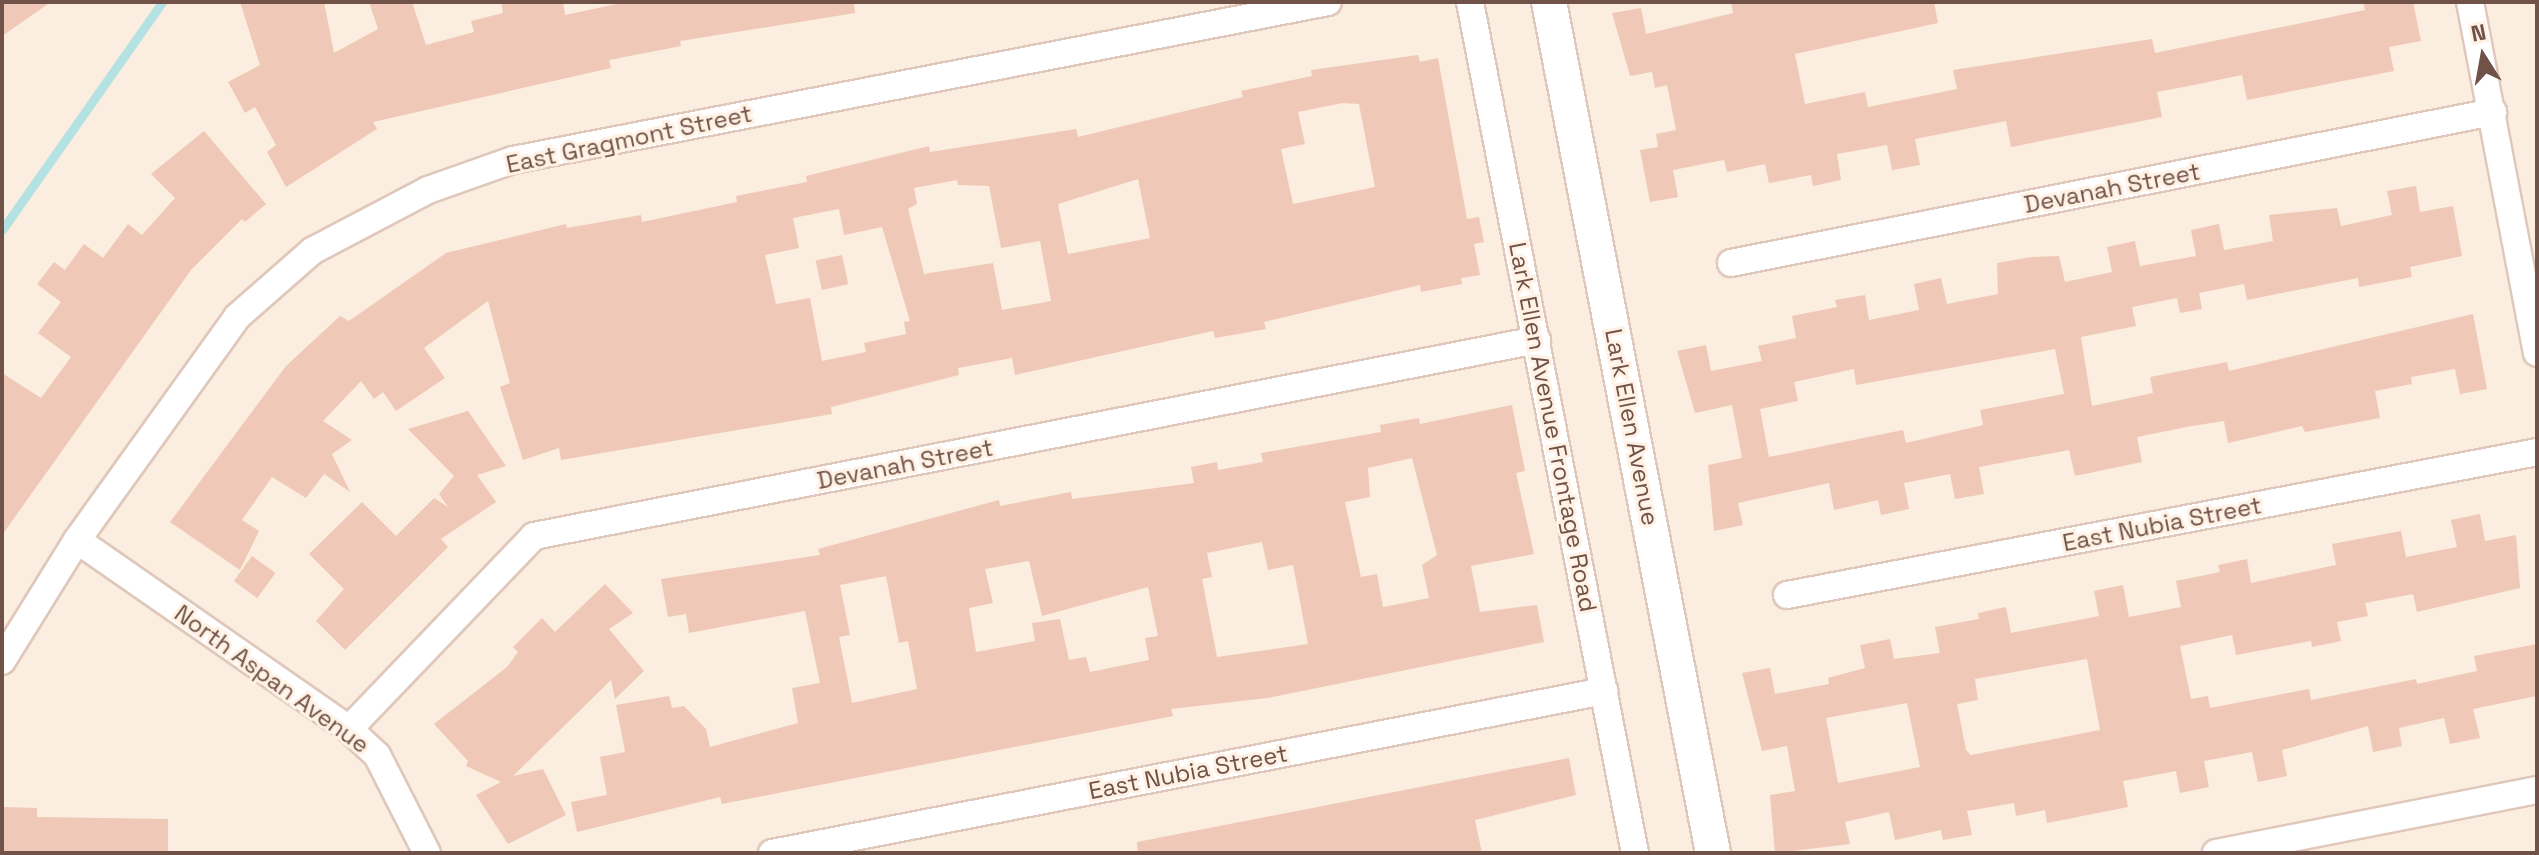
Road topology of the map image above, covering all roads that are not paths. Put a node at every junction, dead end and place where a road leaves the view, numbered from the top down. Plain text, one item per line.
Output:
1 (1328, 2) edge
2 (1470, 2) edge
3 (1549, 2) edge
4 (2470, 2) edge
5 (2493, 112) junction
6 (1731, 263) dead end
7 (1537, 340) junction
8 (2537, 353) edge
9 (2537, 452) edge
10 (77, 540) junction
11 (1787, 595) dead end
12 (2, 661) edge
13 (1604, 691) junction
14 (349, 729) junction
15 (2537, 790) edge
16 (427, 853) edge
17 (772, 853) edge
18 (1635, 853) edge
19 (1713, 853) edge
20 (2216, 853) edge

1 - 10 street, East Gragmont Street
2 - 7 street, Lark Ellen Avenue Frontage Road
3 - 19 street, Lark Ellen Avenue
4 - 5 street
5 - 6 street, Devanah Street
5 - 8 street
7 - 13 street, Lark Ellen Avenue Frontage Road
7 - 14 street, Devanah Street
9 - 11 street, East Nubia Street
10 - 12 street, East Gragmont Street
10 - 14 street, North Aspan Avenue
13 - 17 street, East Nubia Street
13 - 18 street, Lark Ellen Avenue Frontage Road
14 - 16 street, North Aspan Avenue
15 - 20 street

